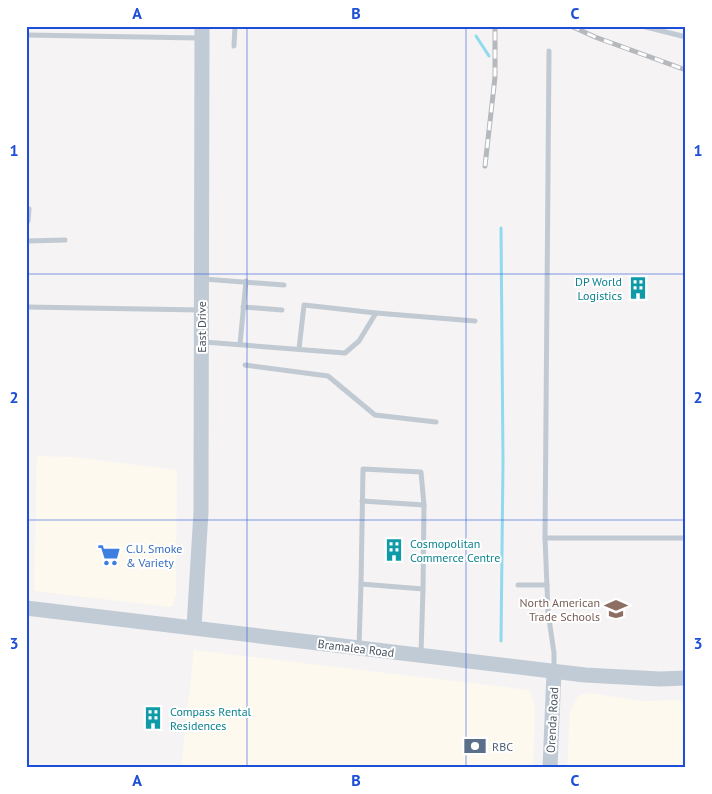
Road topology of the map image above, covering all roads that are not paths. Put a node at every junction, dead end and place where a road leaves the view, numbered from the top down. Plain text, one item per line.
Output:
1 (235, 26) edge
2 (642, 26) edge
3 (202, 32) edge
4 (26, 35) edge
5 (686, 37) edge
6 (234, 46) dead end
7 (549, 51) dead end
8 (29, 209) dead end
9 (26, 223) edge
10 (26, 240) edge
11 (65, 240) dead end
12 (201, 279) junction
13 (246, 281) junction
14 (284, 285) dead end
15 (244, 306) junction
16 (26, 307) edge
17 (201, 310) junction
18 (282, 310) dead end
19 (376, 312) junction
20 (475, 321) dead end
21 (201, 342) junction
22 (240, 344) junction
23 (299, 349) junction
24 (245, 365) dead end
25 (436, 422) dead end
26 (362, 501) junction
27 (424, 505) junction
28 (545, 538) junction
29 (686, 538) edge
30 (361, 584) junction
31 (518, 585) dead end
32 (547, 585) junction
33 (423, 589) junction
34 (26, 608) edge
35 (194, 628) junction
36 (359, 648) junction
37 (421, 656) junction
38 (554, 672) junction
39 (686, 678) edge
40 (550, 768) edge

1 - 6 lane
2 - 5 lane
3 - 4 lane
3 - 12 street, East Drive
7 - 28 lane
8 - 9 lane
10 - 11 lane
12 - 13 lane
12 - 17 street, East Drive
13 - 14 lane
13 - 15 lane
15 - 18 lane
15 - 22 lane
16 - 17 lane
17 - 21 street, East Drive
19 - 20 lane
19 - 23 lane
19 - 23 lane
21 - 22 lane
21 - 35 street, East Drive
22 - 23 lane
24 - 25 lane
26 - 27 lane
26 - 27 lane
26 - 30 lane
27 - 33 lane
28 - 29 lane
28 - 32 lane
30 - 33 lane
30 - 36 lane
31 - 32 lane
32 - 38 lane
33 - 37 lane
34 - 35 street, Bramalea Road
35 - 36 street, Bramalea Road
36 - 37 street, Bramalea Road
37 - 38 street, Bramalea Road
38 - 39 street, Bramalea Road
38 - 40 street, Orenda Road

